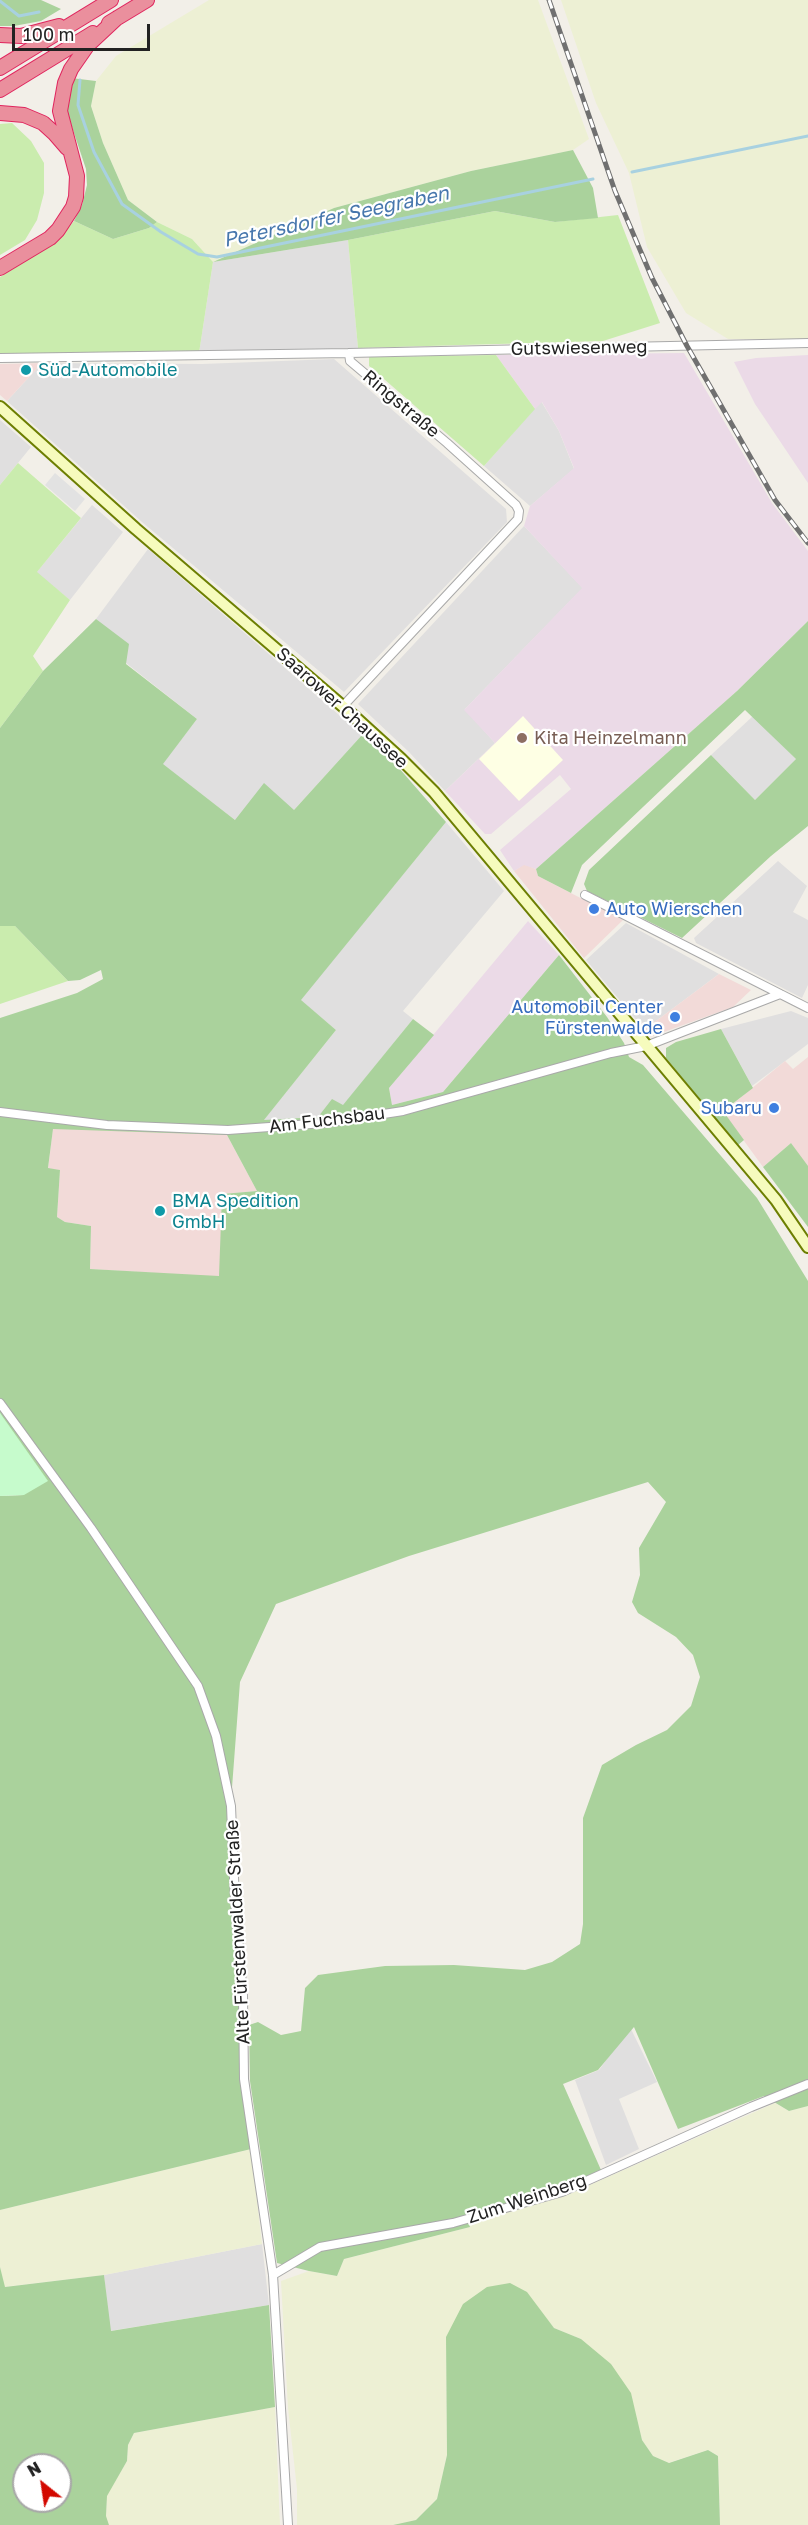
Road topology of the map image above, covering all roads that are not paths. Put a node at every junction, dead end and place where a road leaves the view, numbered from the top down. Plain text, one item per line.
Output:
1 (111, 0) edge
2 (147, 0) edge
3 (117, 18) junction
4 (73, 23) junction
5 (0, 35) edge
6 (0, 68) edge
7 (0, 90) edge
8 (0, 113) edge
9 (69, 150) junction
10 (0, 268) edge
11 (808, 343) edge
12 (349, 353) junction
13 (0, 358) edge
14 (0, 407) edge
15 (343, 706) junction
16 (585, 895) dead end
17 (780, 994) junction
18 (808, 1008) edge
19 (646, 1046) junction
20 (0, 1112) edge
21 (808, 1247) edge
22 (0, 1403) edge
23 (808, 2084) edge
24 (273, 2275) junction
25 (288, 2525) edge

1 - 4 highway
2 - 3 highway
3 - 7 highway
3 - 9 highway
4 - 5 highway
4 - 6 highway
8 - 9 highway
9 - 10 highway
11 - 12 street, Gutswiesenweg
12 - 13 street, Ringstraße
12 - 15 street, Ringstraße
14 - 15 main road, Saarower Chaussee
15 - 19 main road, Saarower Chaussee
16 - 17 street
17 - 18 street
17 - 19 street, Am Fuchsbau
19 - 20 street, Am Fuchsbau
19 - 21 main road, Saarower Chaussee
22 - 24 street, Alte Fürstenwalder Straße
23 - 24 street, Zum Weinberg
24 - 25 street, Alte Fürstenwalder Straße

